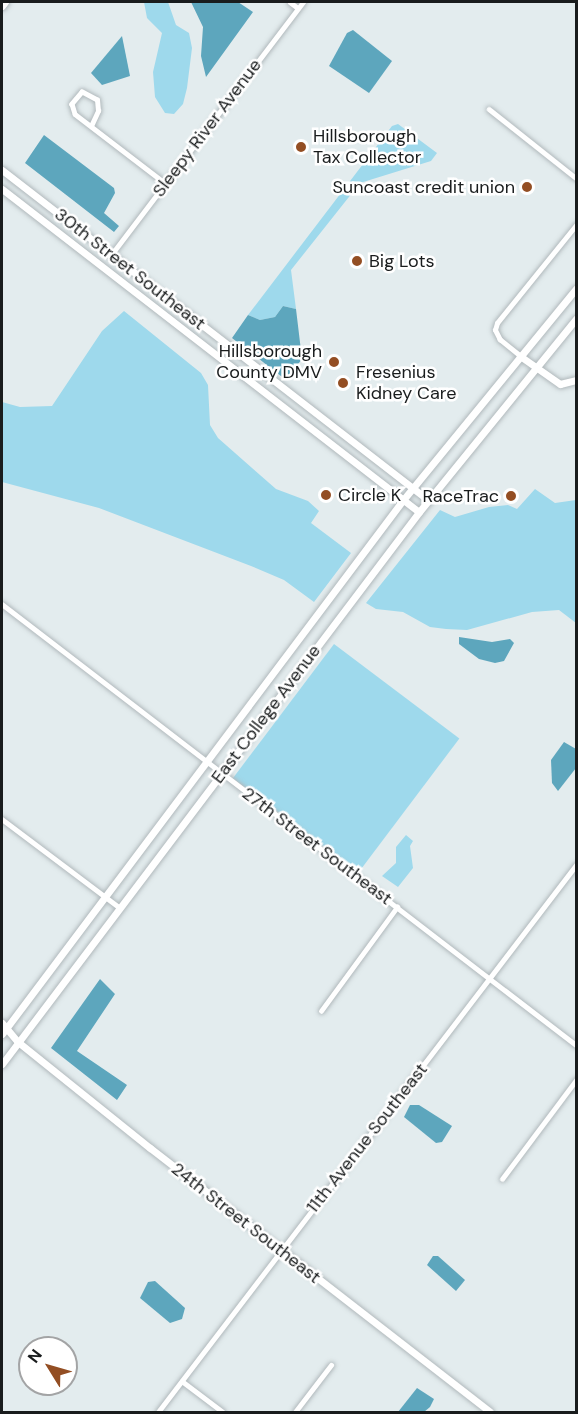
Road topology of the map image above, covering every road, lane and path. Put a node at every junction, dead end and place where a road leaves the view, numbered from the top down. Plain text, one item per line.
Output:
1 (5, 2) edge
2 (290, 2) edge
3 (303, 2) edge
4 (2, 6) edge
5 (298, 8) junction
6 (489, 109) dead end
7 (91, 126) junction
8 (2, 170) edge
9 (576, 178) edge
10 (165, 183) junction
11 (2, 189) edge
12 (576, 225) edge
13 (111, 255) junction
14 (576, 289) edge
15 (576, 319) edge
16 (520, 356) junction
17 (536, 369) junction
18 (576, 380) edge
19 (412, 488) junction
20 (403, 500) junction
21 (428, 500) junction
22 (418, 512) junction
23 (2, 603) edge
24 (208, 763) junction
25 (222, 774) junction
26 (2, 819) edge
27 (576, 865) edge
28 (106, 898) junction
29 (397, 907) junction
30 (120, 908) junction
31 (490, 978) junction
32 (321, 1011) dead end
33 (2, 1029) edge
34 (18, 1042) junction
35 (576, 1045) edge
36 (2, 1064) edge
37 (576, 1080) edge
38 (502, 1179) dead end
39 (281, 1251) junction
40 (331, 1365) dead end
41 (182, 1381) junction
42 (158, 1413) edge
43 (223, 1413) edge
44 (295, 1413) edge
45 (490, 1413) edge

1 - 4 main road
2 - 5 street
3 - 5 street, Sleepy River Avenue
5 - 10 street, Sleepy River Avenue
6 - 9 street
7 - 7 street
7 - 10 street
8 - 13 main road, 30th Street Southeast
10 - 13 street, Sleepy River Avenue
11 - 20 main road, 30th Street Southeast
12 - 16 street
13 - 19 main road, 30th Street Southeast
14 - 16 main road, East College Avenue
15 - 17 main road, East College Avenue
16 - 17 main road
16 - 19 main road, East College Avenue
17 - 18 main road
17 - 21 main road, East College Avenue
19 - 20 main road, East College Avenue
19 - 21 main road, 30th Street Southeast
20 - 22 main road, 30th Street Southeast
20 - 24 main road, East College Avenue
21 - 22 main road, East College Avenue
22 - 25 main road, East College Avenue
23 - 24 street, 27th Street Southeast
24 - 25 street, 27th Street Southeast
24 - 28 main road, East College Avenue
25 - 29 street, 27th Street Southeast
25 - 30 main road, East College Avenue
26 - 28 street
27 - 31 street, 11th Avenue Southeast
28 - 30 street
28 - 33 main road, East College Avenue
29 - 31 street, 27th Street Southeast
29 - 32 street
30 - 34 main road, East College Avenue
31 - 35 street, 27th Street Southeast
31 - 39 street, 11th Avenue Southeast
33 - 34 main road, 24th Street Southeast
34 - 36 main road, East College Avenue
34 - 39 main road, 24th Street Southeast
37 - 38 street
39 - 41 street, 11th Avenue Southeast
39 - 45 main road, 24th Street Southeast
40 - 44 street
41 - 42 street, 11th Avenue Southeast
41 - 43 street

